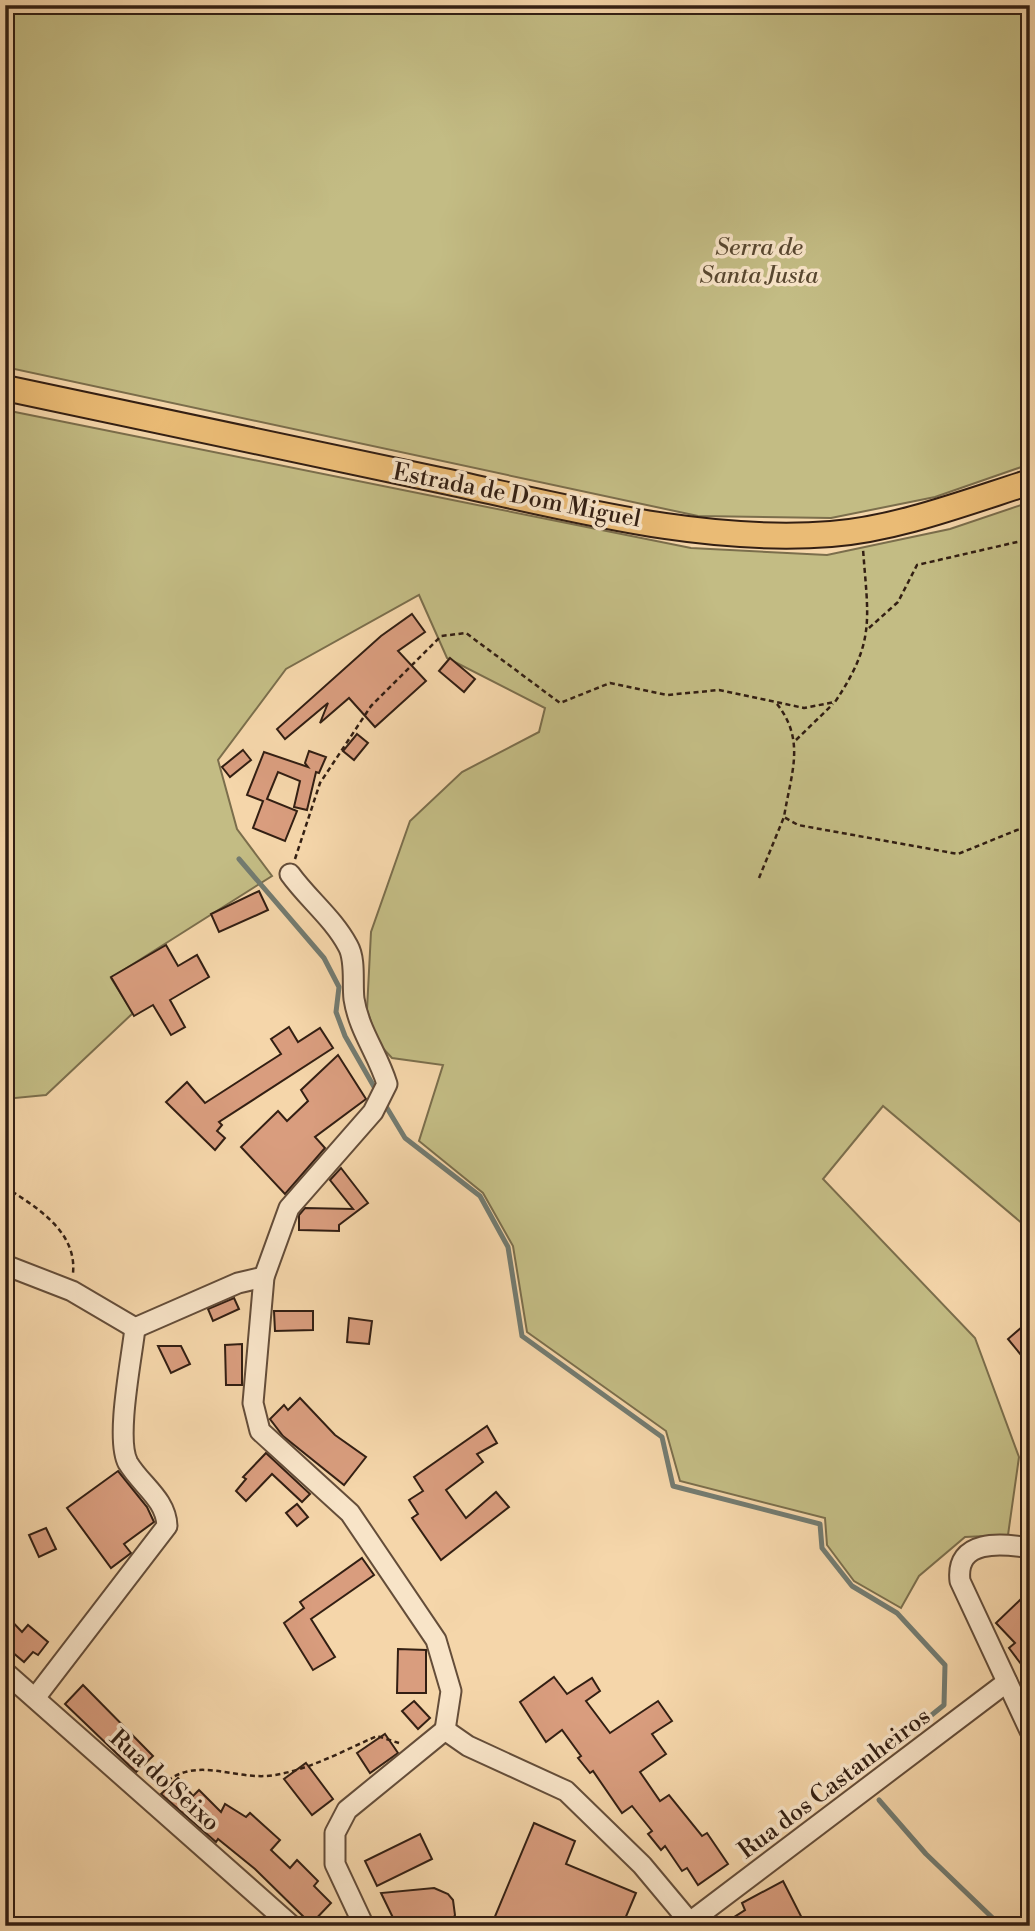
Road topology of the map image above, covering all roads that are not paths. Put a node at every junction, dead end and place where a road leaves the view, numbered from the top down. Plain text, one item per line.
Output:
1 (5, 388) edge
2 (1030, 482) edge
3 (290, 874) road end
4 (5, 1265) edge
5 (264, 1277) junction
6 (135, 1328) junction
7 (1030, 1548) edge
8 (5, 1672) edge
9 (1007, 1682) junction
10 (36, 1698) junction
11 (445, 1730) junction
12 (1030, 1731) edge
13 (691, 1924) edge
14 (292, 1926) edge
15 (364, 1926) edge

1 - 2 main road, Estrada de Dom Miguel
3 - 5 street
4 - 6 street
5 - 6 street
5 - 11 street
6 - 10 street
7 - 9 street
8 - 10 street, Rua do Seixo
9 - 12 street
9 - 13 street, Rua dos Castanheiros
10 - 14 street, Rua do Seixo
11 - 13 street
11 - 15 street

